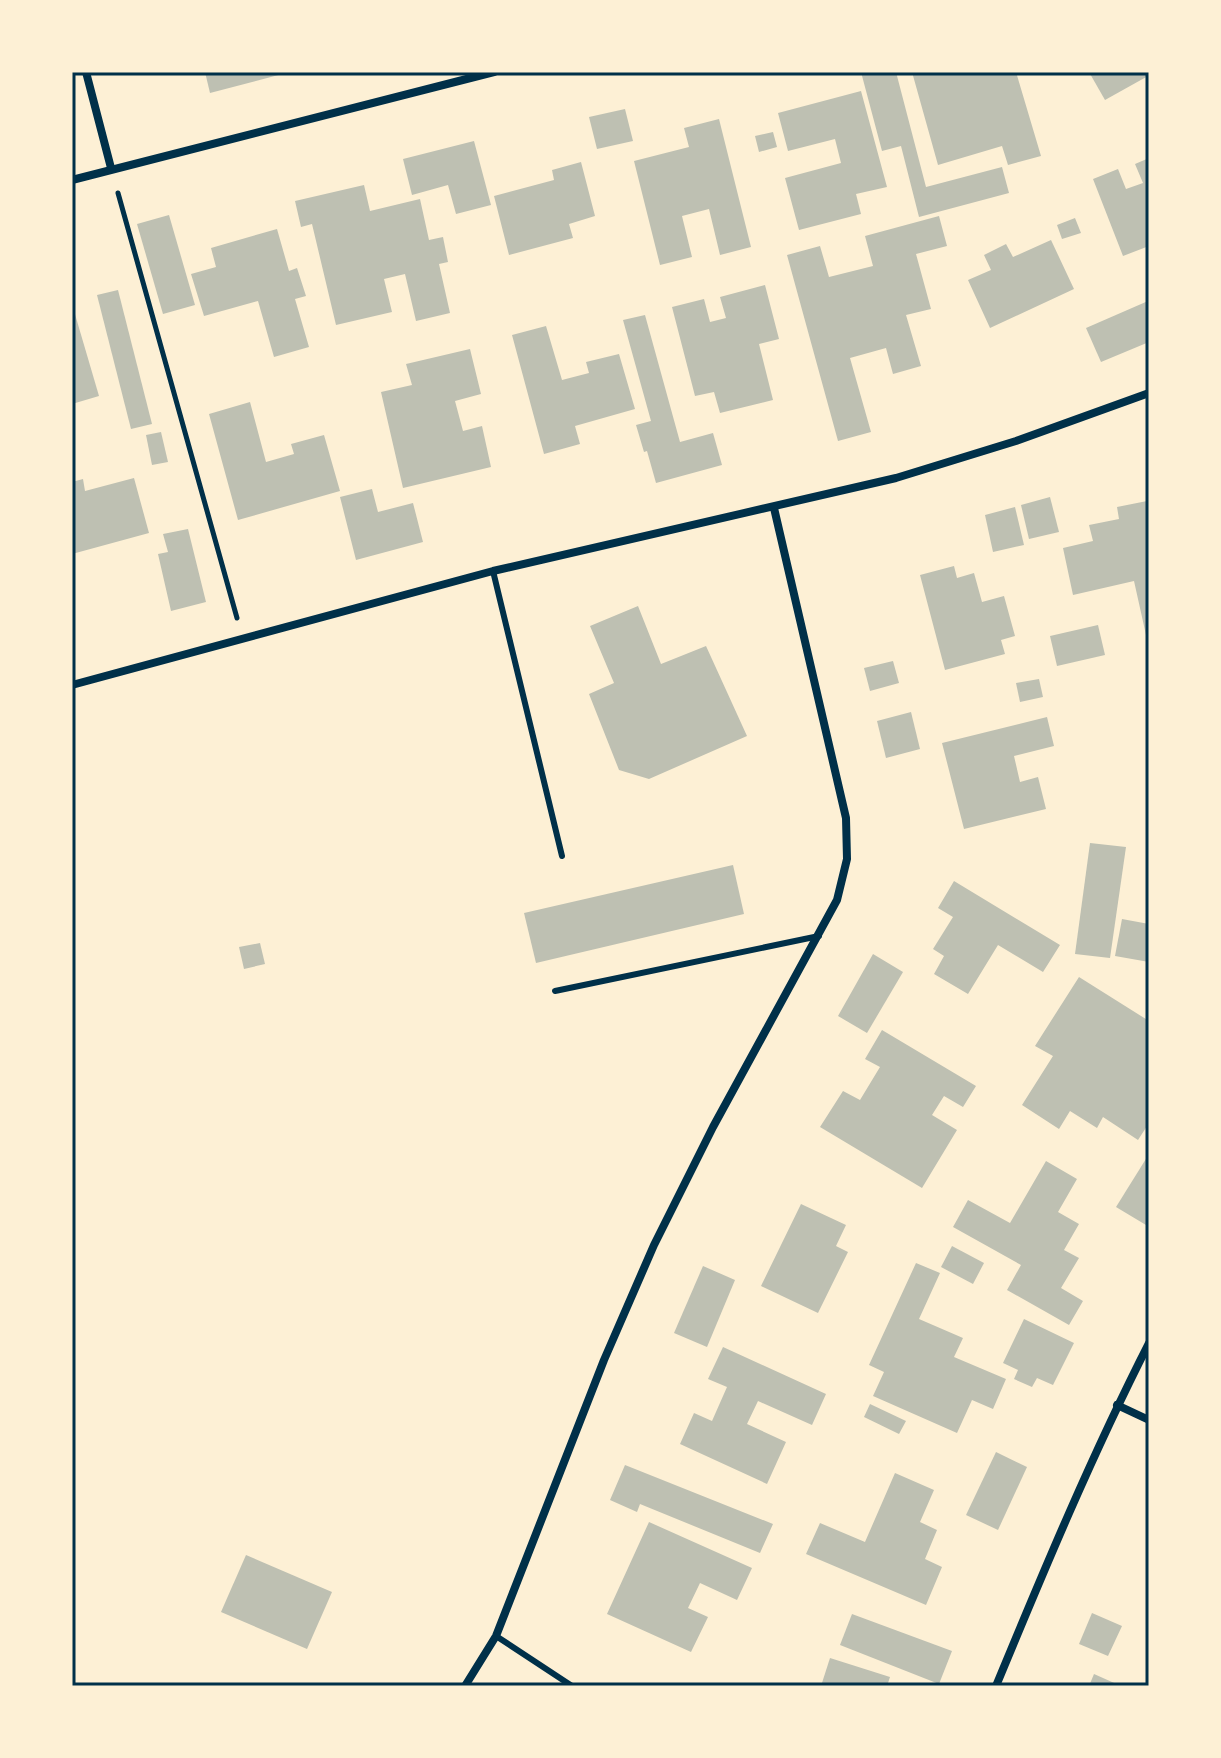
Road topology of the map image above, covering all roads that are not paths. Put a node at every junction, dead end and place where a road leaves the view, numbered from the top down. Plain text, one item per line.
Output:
1 (86, 72) edge
2 (494, 72) edge
3 (111, 168) junction
4 (72, 180) edge
5 (1149, 393) edge
6 (774, 508) junction
7 (493, 571) junction
8 (72, 685) edge
9 (562, 856) dead end
10 (819, 936) junction
11 (555, 991) dead end
12 (1149, 1343) edge
13 (1117, 1405) junction
14 (1149, 1420) edge
15 (496, 1636) junction
16 (465, 1686) edge
17 (572, 1686) edge
18 (996, 1686) edge

1 - 3 street
2 - 3 street
3 - 4 street
5 - 6 street
6 - 7 street
6 - 10 street
7 - 8 street
7 - 9 lane
10 - 11 lane
10 - 15 street
12 - 13 street
13 - 14 street
13 - 18 street
15 - 16 street
15 - 17 lane

